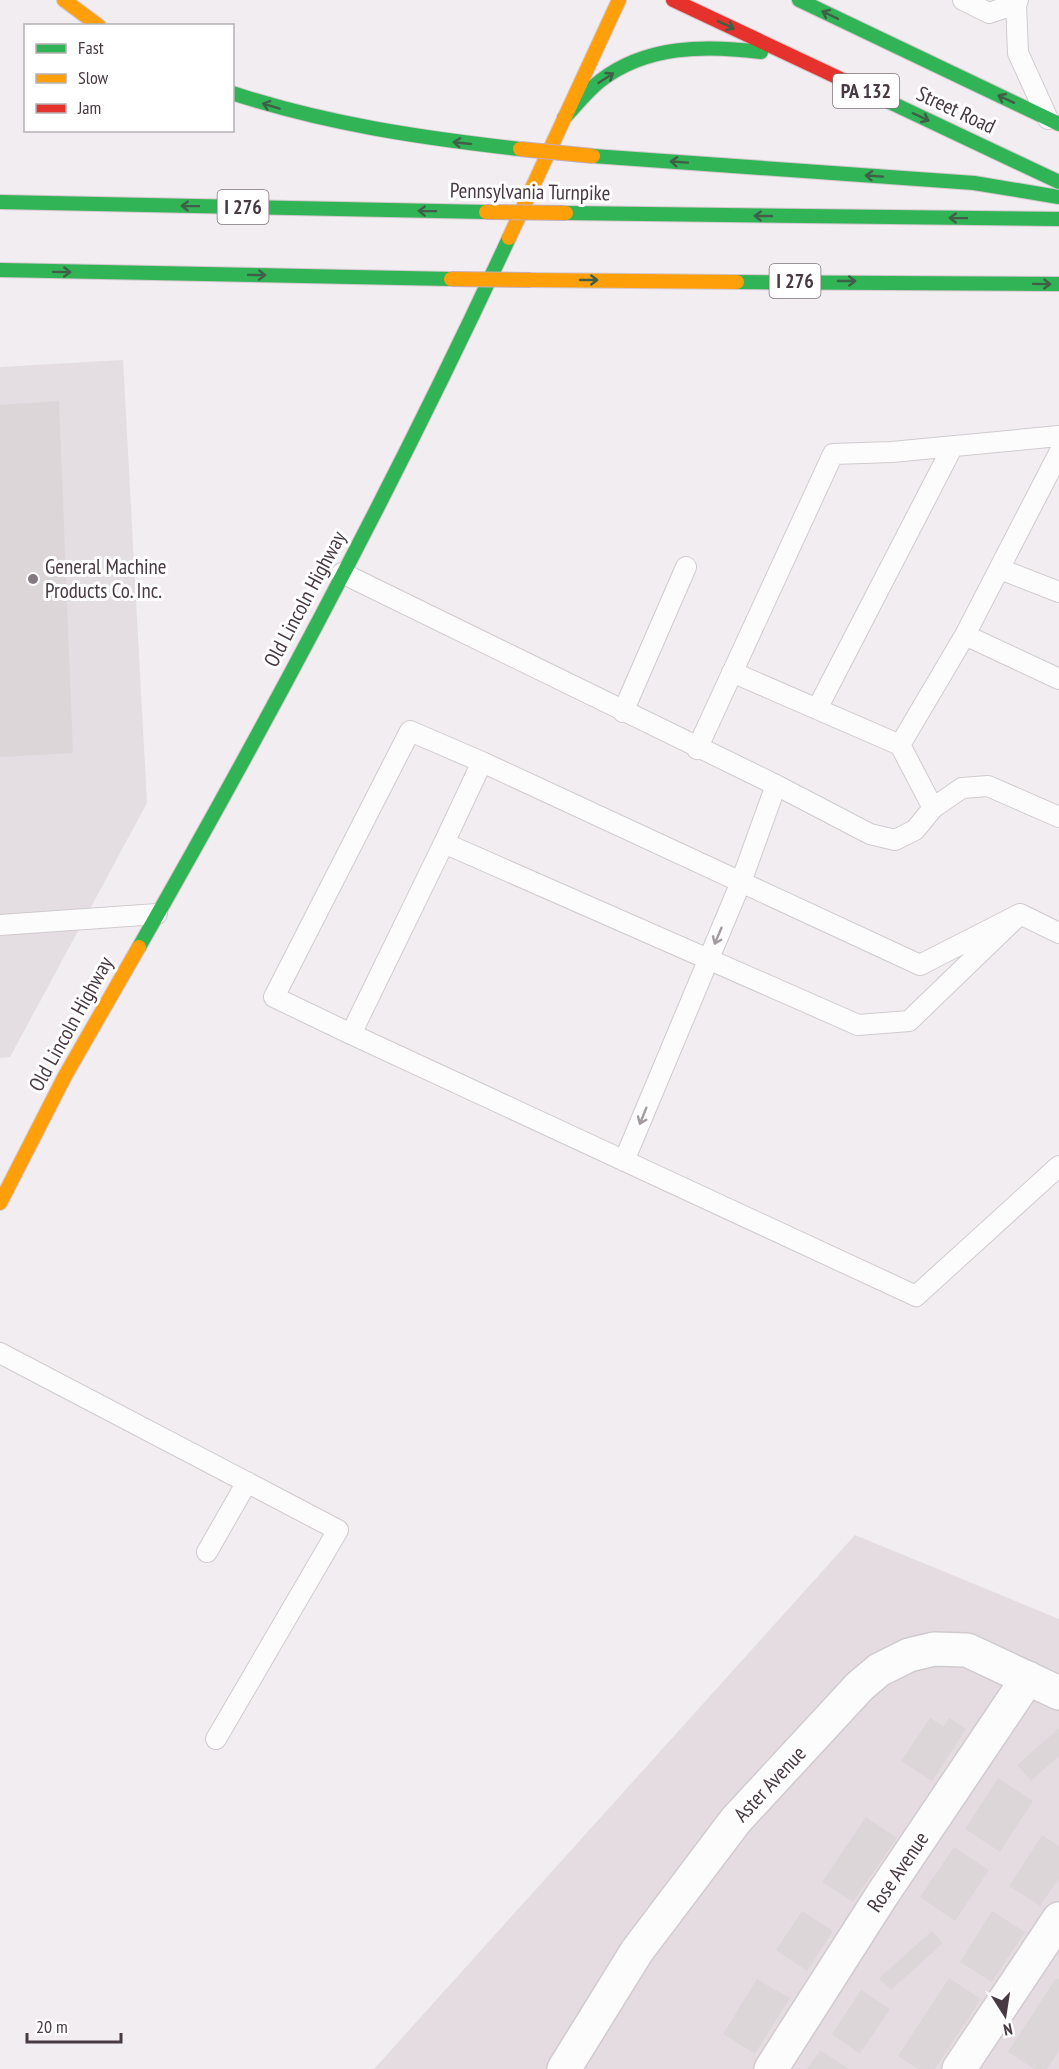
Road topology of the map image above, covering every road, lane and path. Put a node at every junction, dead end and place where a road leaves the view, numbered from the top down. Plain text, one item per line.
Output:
1 (64, 0) edge
2 (619, 0) edge
3 (673, 0) edge
4 (799, 0) edge
5 (963, 0) edge
6 (1017, 2) edge
7 (96, 24) edge
8 (814, 66) junction
9 (234, 94) edge
10 (564, 118) junction
11 (1053, 121) edge
12 (1059, 182) edge
13 (1059, 197) edge
14 (0, 202) edge
15 (1059, 219) edge
16 (1, 270) edge
17 (1059, 284) edge
18 (1059, 436) edge
19 (953, 446) junction
20 (1056, 465) edge
21 (686, 567) dead end
22 (1000, 568) junction
23 (342, 573) junction
24 (1059, 592) edge
25 (965, 635) junction
26 (732, 672) junction
27 (1059, 679) edge
28 (817, 709) junction
29 (623, 712) junction
30 (900, 745) junction
31 (697, 749) junction
32 (482, 762) junction
33 (776, 785) junction
34 (933, 808) junction
35 (1059, 817) edge
36 (444, 843) junction
37 (741, 882) junction
38 (158, 914) junction
39 (1020, 914) junction
40 (0, 926) edge
41 (1059, 933) edge
42 (708, 959) junction
43 (351, 1034) junction
44 (624, 1161) junction
45 (1059, 1166) edge
46 (7, 1171) edge
47 (0, 1203) edge
48 (0, 1353) edge
49 (247, 1482) junction
50 (207, 1552) dead end
51 (1028, 1678) junction
52 (1059, 1693) edge
53 (216, 1739) dead end
54 (1059, 1919) edge
55 (564, 2069) edge
56 (771, 2069) edge
57 (959, 2069) edge

1 - 7 main road
2 - 10 main road, Old Lincoln Highway
3 -> 8 main road, Street Road / PA 132
11 -> 4 main road, Street Road / PA 132
5 - 6 lane
6 - 11 lane
10 -> 8 main road
8 -> 12 main road, Street Road / PA 132
13 -> 9 main road, bridge
10 - 23 main road, Old Lincoln Highway
15 -> 14 main road, Pennsylvania Turnpike / I 276, bridge
16 -> 17 main road, I 276, bridge
18 - 19 lane
19 - 26 lane
19 - 28 lane
20 - 22 lane
21 - 29 lane
22 - 24 lane
22 - 25 lane
23 - 29 lane
23 - 38 main road, Old Lincoln Highway
25 - 27 lane
25 - 30 lane
26 - 28 lane
26 - 31 lane
28 - 30 lane
29 - 31 lane
30 - 34 lane
31 - 33 lane
32 - 36 lane
32 - 37 lane
32 - 43 lane
33 - 34 lane
33 - 37 lane
34 - 35 lane
36 - 42 lane
36 - 43 lane
37 - 39 lane
37 -> 42 lane
38 - 40 lane
38 - 46 main road, Old Lincoln Highway
39 - 41 lane
39 - 42 lane
42 -> 44 lane
43 - 44 lane
44 - 45 lane
46 - 47 main road, Old Lincoln Highway
48 - 49 lane
49 - 50 lane
49 - 53 lane
51 - 52 street, Aster Avenue
51 - 55 street, Aster Avenue
51 - 56 street, Rose Avenue
54 - 57 street

